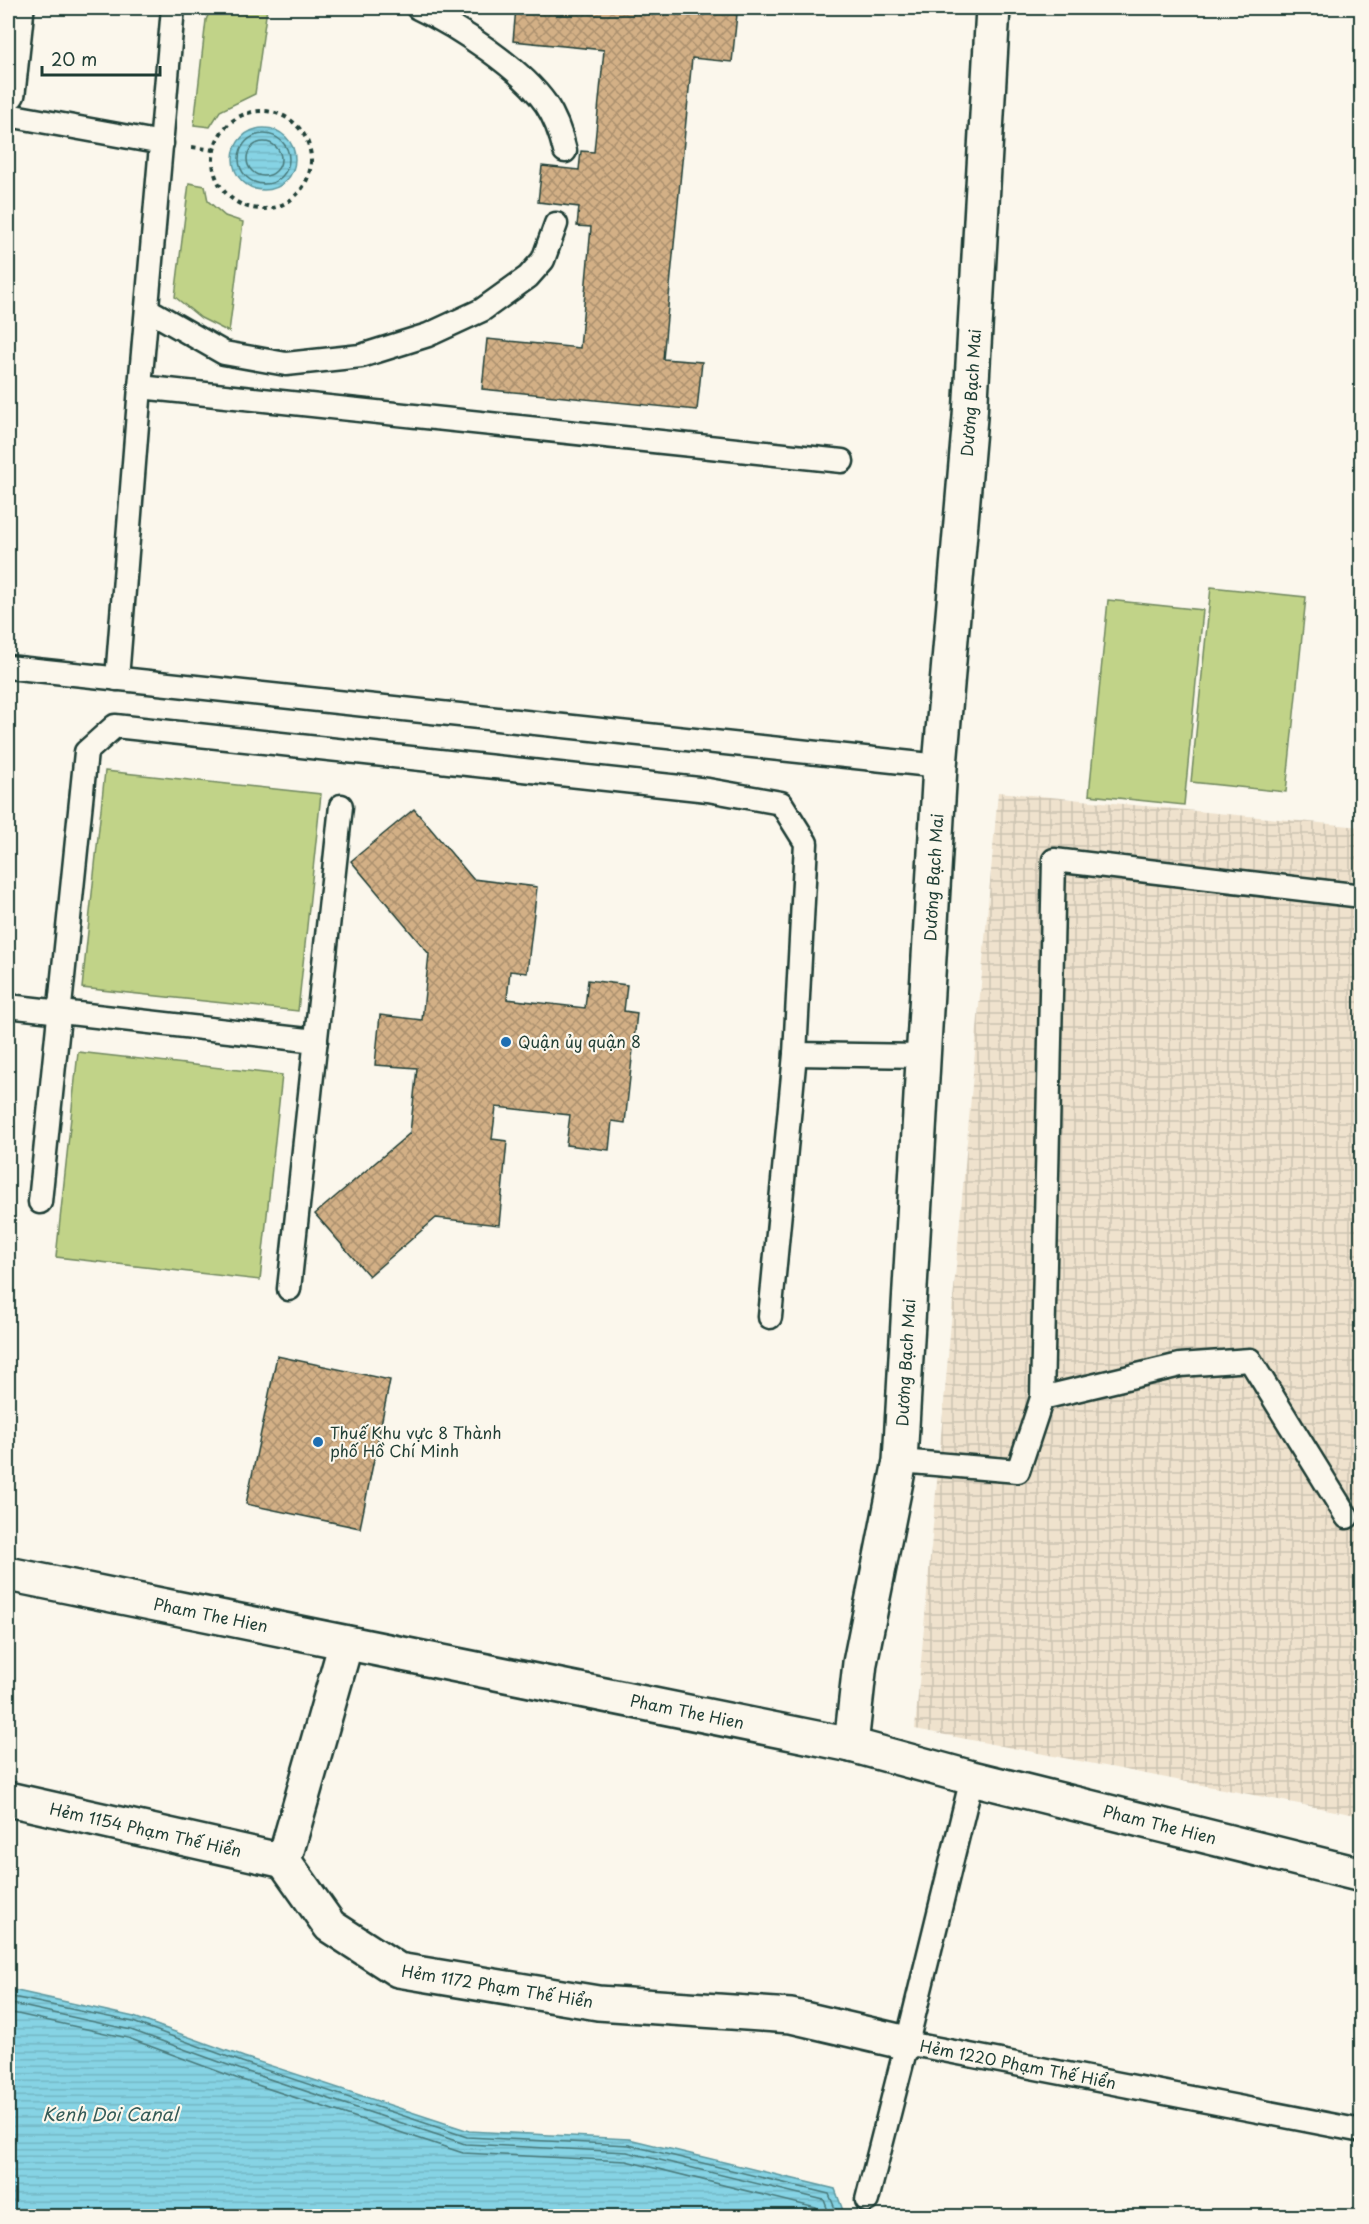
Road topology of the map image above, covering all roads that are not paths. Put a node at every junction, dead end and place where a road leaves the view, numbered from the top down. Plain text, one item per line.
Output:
1 (17, 8) edge
2 (174, 8) edge
3 (418, 8) edge
4 (993, 8) edge
5 (8, 93) edge
6 (8, 115) edge
7 (162, 143) junction
8 (564, 151) dead end
9 (556, 224) dead end
10 (147, 309) junction
11 (140, 387) junction
12 (842, 461) dead end
13 (8, 667) edge
14 (117, 679) junction
15 (940, 766) junction
16 (341, 806) dead end
17 (1362, 896) edge
18 (8, 1006) edge
19 (59, 1012) junction
20 (316, 1041) junction
21 (795, 1054) junction
22 (923, 1056) junction
23 (40, 1202) dead end
24 (289, 1289) dead end
25 (770, 1317) dead end
26 (1042, 1398) junction
27 (900, 1461) junction
28 (1347, 1517) dead end
29 (8, 1574) edge
30 (346, 1643) junction
31 (851, 1745) junction
32 (972, 1778) junction
33 (8, 1799) edge
34 (284, 1861) junction
35 (1362, 1875) edge
36 (907, 2043) junction
37 (1362, 2131) edge
38 (867, 2200) dead end

1 - 5 street
2 - 7 lane
3 - 8 lane
4 - 15 street, Dương Bạch Mai
6 - 7 lane
7 - 10 lane
9 - 10 lane
10 - 11 lane
11 - 12 lane
11 - 14 lane
13 - 14 lane
14 - 15 lane
15 - 22 street, Dương Bạch Mai
16 - 20 lane
17 - 26 lane
18 - 19 lane
19 - 20 lane
19 - 21 lane
19 - 23 lane
20 - 24 lane
21 - 22 lane
21 - 25 lane
22 - 27 street, Dương Bạch Mai
26 - 27 lane
26 - 28 lane
27 - 31 street, Dương Bạch Mai
29 - 30 street, Pham The Hien
30 - 31 street, Pham The Hien
30 - 34 street
31 - 32 street, Pham The Hien
32 - 35 street, Pham The Hien
32 - 36 lane, Hẻm 1220 Phạm Thế Hiển
33 - 34 street, Hẻm 1154 Phạm Thế Hiển
34 - 36 street, Hẻm 1172 Phạm Thế Hiển
36 - 37 lane, Hẻm 1220 Phạm Thế Hiển
36 - 38 lane

